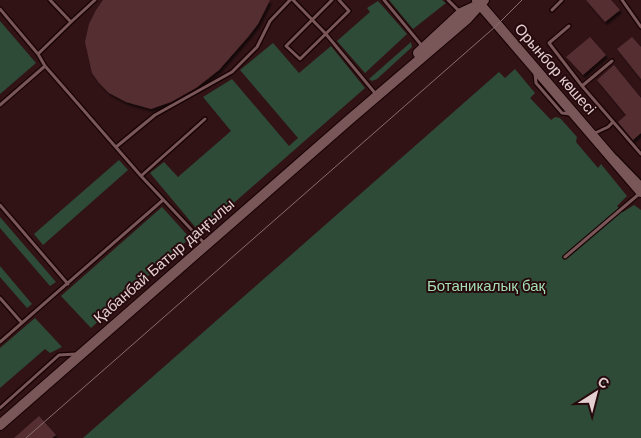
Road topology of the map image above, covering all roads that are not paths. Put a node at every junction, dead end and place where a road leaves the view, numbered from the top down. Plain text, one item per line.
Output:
1 (50, 0) edge
2 (95, 0) edge
3 (291, 0) edge
4 (332, 0) edge
5 (339, 0) edge
6 (384, 0) edge
7 (448, 0) edge
8 (562, 0) edge
9 (622, 0) edge
10 (481, 1) edge
11 (0, 9) edge
12 (552, 10) dead end
13 (461, 13) junction
14 (311, 20) junction
15 (71, 22) junction
16 (569, 26) dead end
17 (641, 27) edge
18 (325, 33) junction
19 (423, 47) junction
20 (38, 54) junction
21 (612, 61) dead end
22 (45, 66) junction
23 (582, 86) junction
24 (375, 93) junction
25 (0, 105) edge
26 (205, 119) dead end
27 (349, 120) junction
28 (613, 122) junction
29 (592, 134) junction
30 (116, 147) junction
31 (607, 151) junction
32 (641, 154) edge
33 (141, 176) junction
34 (641, 183) edge
35 (641, 192) edge
36 (163, 200) junction
37 (0, 206) edge
38 (205, 245) junction
39 (565, 257) dead end
40 (68, 284) junction
41 (0, 298) edge
42 (22, 323) junction
43 (0, 342) edge
44 (82, 353) junction
45 (0, 408) edge
46 (0, 425) edge

1 - 15 lane
2 - 15 lane
3 - 14 lane
3 - 30 lane
4 - 14 lane
5 - 18 lane
6 - 19 lane
7 - 13 lane
8 - 12 lane
9 - 17 lane
10 - 13 main road, Қабанбай Батыр даңғылы
10 - 27 main road, Қабанбай Батыр даңғылы
10 - 29 main road, Орынбор көшесі
11 - 20 lane
13 - 19 main road, Қабанбай Батыр даңғылы
14 - 18 lane
14 - 18 lane
15 - 20 lane
16 - 23 lane
18 - 24 lane
19 - 24 main road, Қабанбай Батыр даңғылы
20 - 22 lane
21 - 23 lane
22 - 25 lane
22 - 30 lane
23 - 28 lane
24 - 27 main road, Қабанбай Батыр даңғылы
26 - 33 lane
27 - 38 main road, Қабанбай Батыр даңғылы
28 - 29 lane
28 - 32 lane
29 - 31 main road, Орынбор көшесі
29 - 35 main road, Орынбор көшесі
30 - 33 lane
31 - 34 lane
31 - 35 main road, Орынбор көшесі
33 - 36 lane
35 - 39 lane
36 - 38 lane
36 - 40 lane
37 - 40 lane
38 - 44 main road, Қабанбай Батыр даңғылы
40 - 42 lane
41 - 42 lane
42 - 43 lane
44 - 45 lane
44 - 46 main road, Қабанбай Батыр даңғылы

